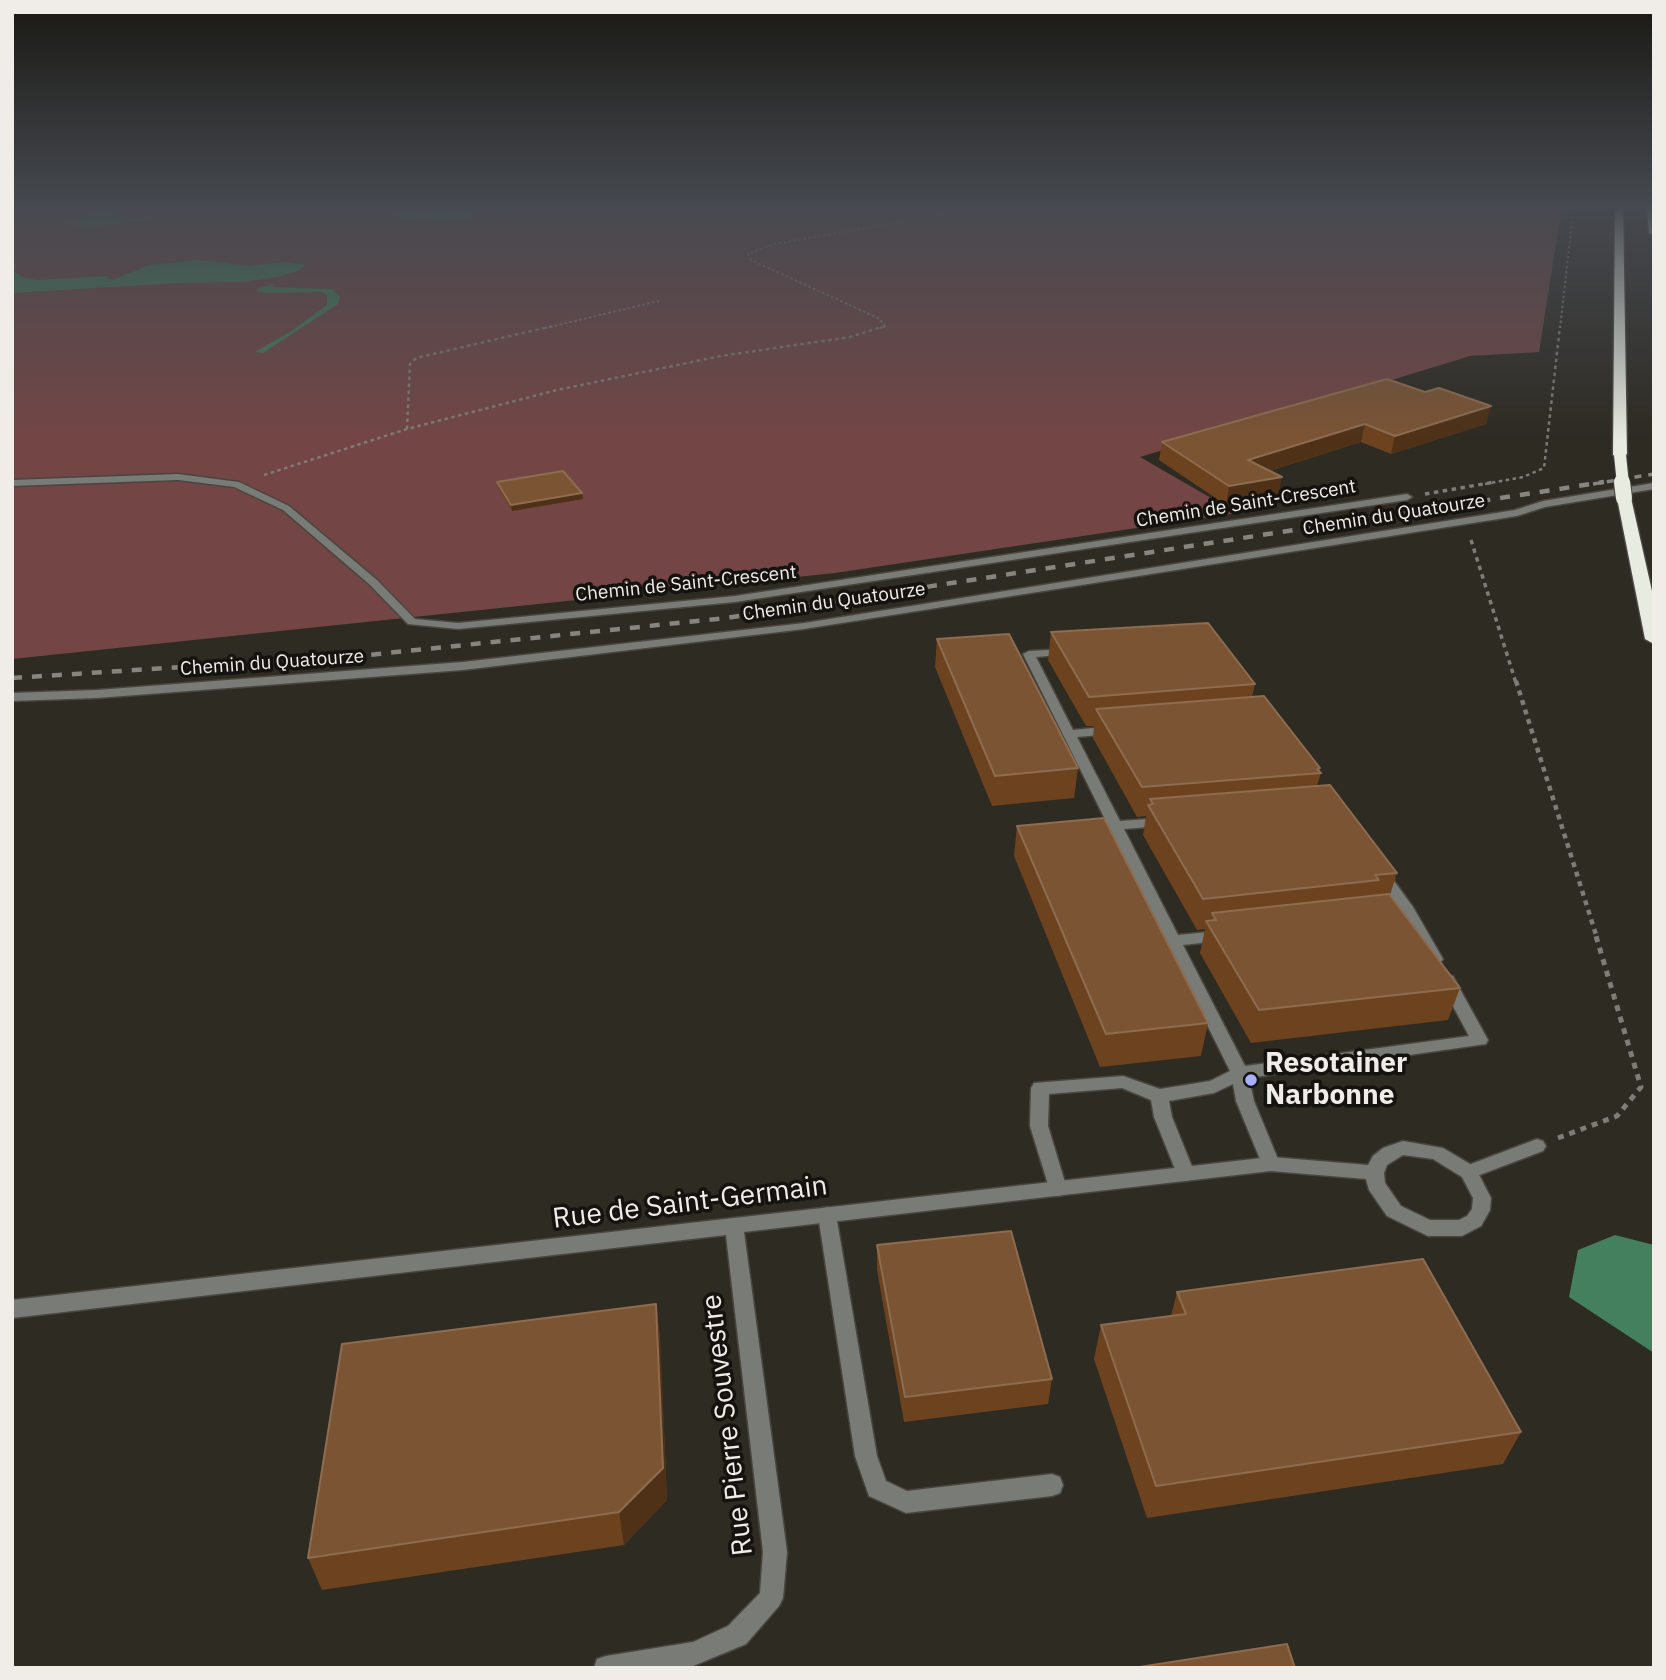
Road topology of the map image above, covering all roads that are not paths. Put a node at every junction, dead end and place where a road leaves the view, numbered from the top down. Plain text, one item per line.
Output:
1 (1619, 283) edge
2 (12, 483) edge
3 (1654, 486) edge
4 (1407, 497) road end
5 (1654, 639) edge
6 (1081, 651) edge
7 (12, 697) edge
8 (1129, 728) edge
9 (1069, 734) junction
10 (1177, 821) edge
11 (1115, 826) junction
12 (1373, 863) edge
13 (1238, 934) edge
14 (1172, 941) junction
15 (1240, 1073) junction
16 (1159, 1096) junction
17 (1537, 1146) road end
18 (1271, 1164) junction
19 (1375, 1172) junction
20 (1469, 1172) junction
21 (1186, 1174) junction
22 (1058, 1189) junction
23 (827, 1215) junction
24 (734, 1226) junction
25 (12, 1309) edge
26 (1052, 1485) dead end
27 (694, 1661) edge
28 (606, 1668) edge

1 - 5 highway, bridge
2 - 4 street, Chemin de Saint-Crescent
3 - 7 street, Chemin du Quatourze
6 - 9 street
8 - 9 street
9 - 11 street
10 - 11 street
11 - 14 street
12 - 15 street
13 - 14 street
14 - 15 street
15 - 16 street
15 - 18 street
16 - 21 street
16 - 22 street
17 - 20 street
18 - 19 street, Rue de Saint-Germain
18 - 21 street, Rue de Saint-Germain
19 - 20 street
19 - 20 street
21 - 22 street, Rue de Saint-Germain
22 - 23 street, Rue de Saint-Germain
23 - 24 street, Rue de Saint-Germain
23 - 26 street
24 - 25 street, Rue de Saint-Germain
24 - 27 street, Rue Pierre Souvestre
27 - 28 street, Rue Pierre Souvestre

